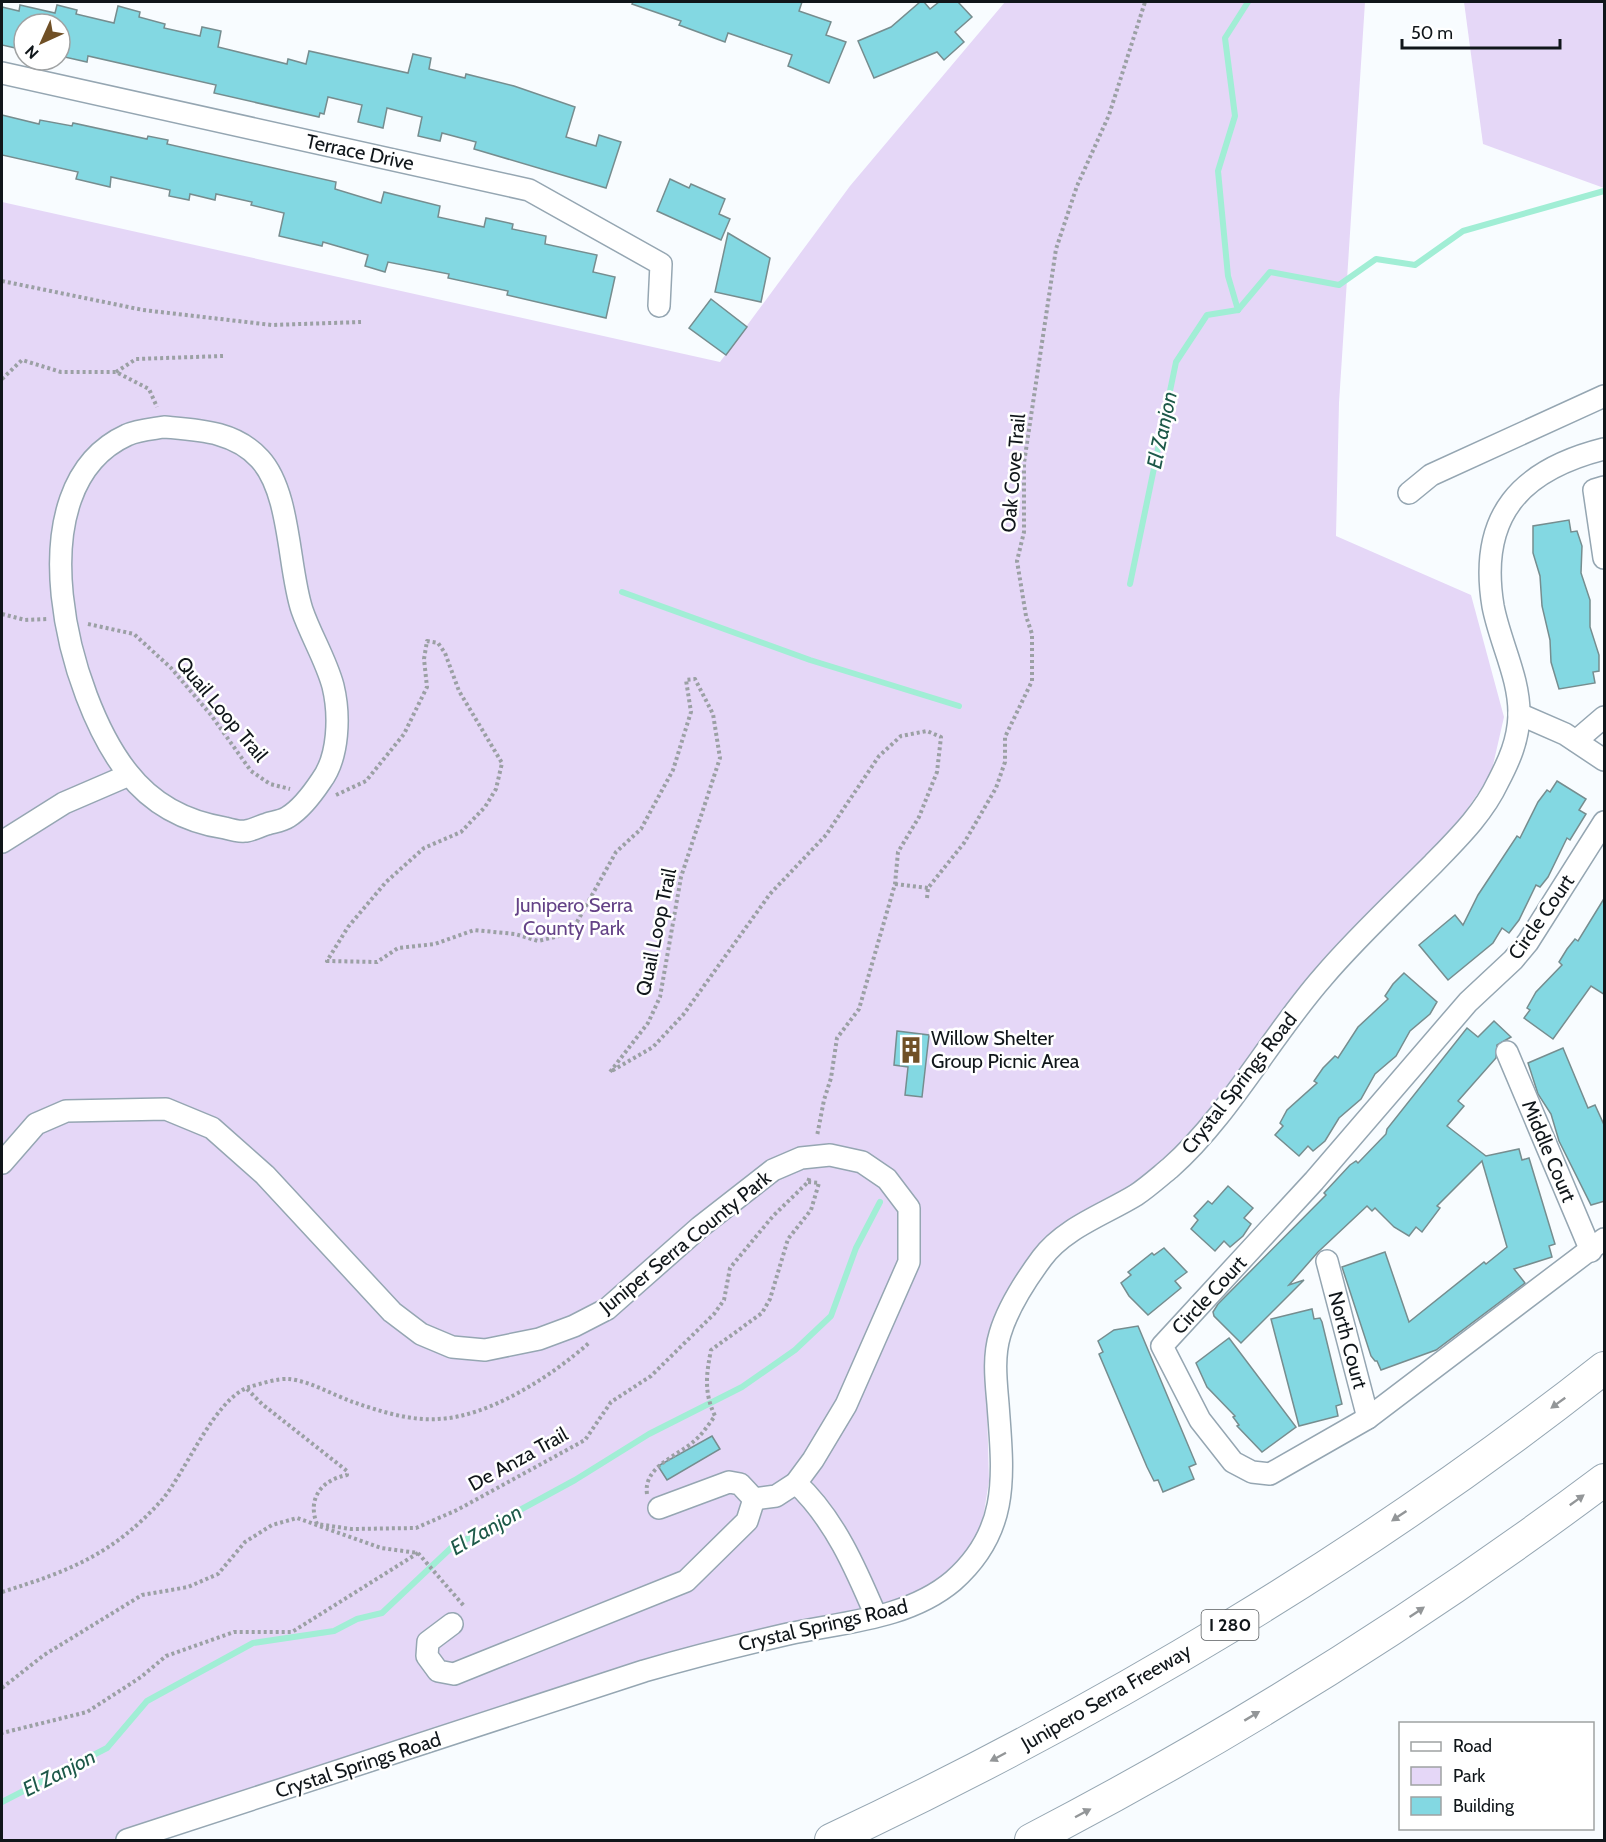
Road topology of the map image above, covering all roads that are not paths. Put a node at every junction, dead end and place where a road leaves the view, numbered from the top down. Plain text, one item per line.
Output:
1 (2, 73) edge
2 (659, 306) dead end
3 (1605, 396) edge
4 (1605, 449) edge
5 (1605, 487) edge
6 (1409, 493) dead end
7 (1605, 558) edge
8 (1519, 714) junction
9 (1605, 717) edge
10 (1576, 741) junction
11 (1605, 760) edge
12 (129, 775) junction
13 (1605, 822) edge
14 (2, 842) edge
15 (1507, 1052) dead end
16 (2, 1163) edge
17 (1598, 1245) edge
18 (1327, 1262) dead end
19 (1605, 1368) edge
20 (1368, 1418) junction
21 (1605, 1480) edge
22 (796, 1483) junction
23 (754, 1499) junction
24 (654, 1502) road end
25 (876, 1616) junction
26 (461, 1619) road end
27 (127, 1840) edge
28 (831, 1840) edge
29 (1031, 1840) edge

1 - 2 street, Terrace Drive
3 - 6 street
4 - 8 street, Crystal Springs Road
5 - 7 street
8 - 10 street
8 - 25 street, Crystal Springs Road
9 - 10 street
10 - 11 street
12 - 12 street
12 - 14 street
13 - 20 street, Circle Court
15 - 17 street, Middle Court
16 - 22 street, Juniper Serra County Park
17 - 20 street, Circle Court
18 - 20 street, North Court
19 -> 28 highway, Junipero Serra Freeway / I 280
29 -> 21 highway
22 - 23 street, Juniper Serra County Park
22 - 25 street
23 - 24 street
23 - 26 street
25 - 27 street, Crystal Springs Road

